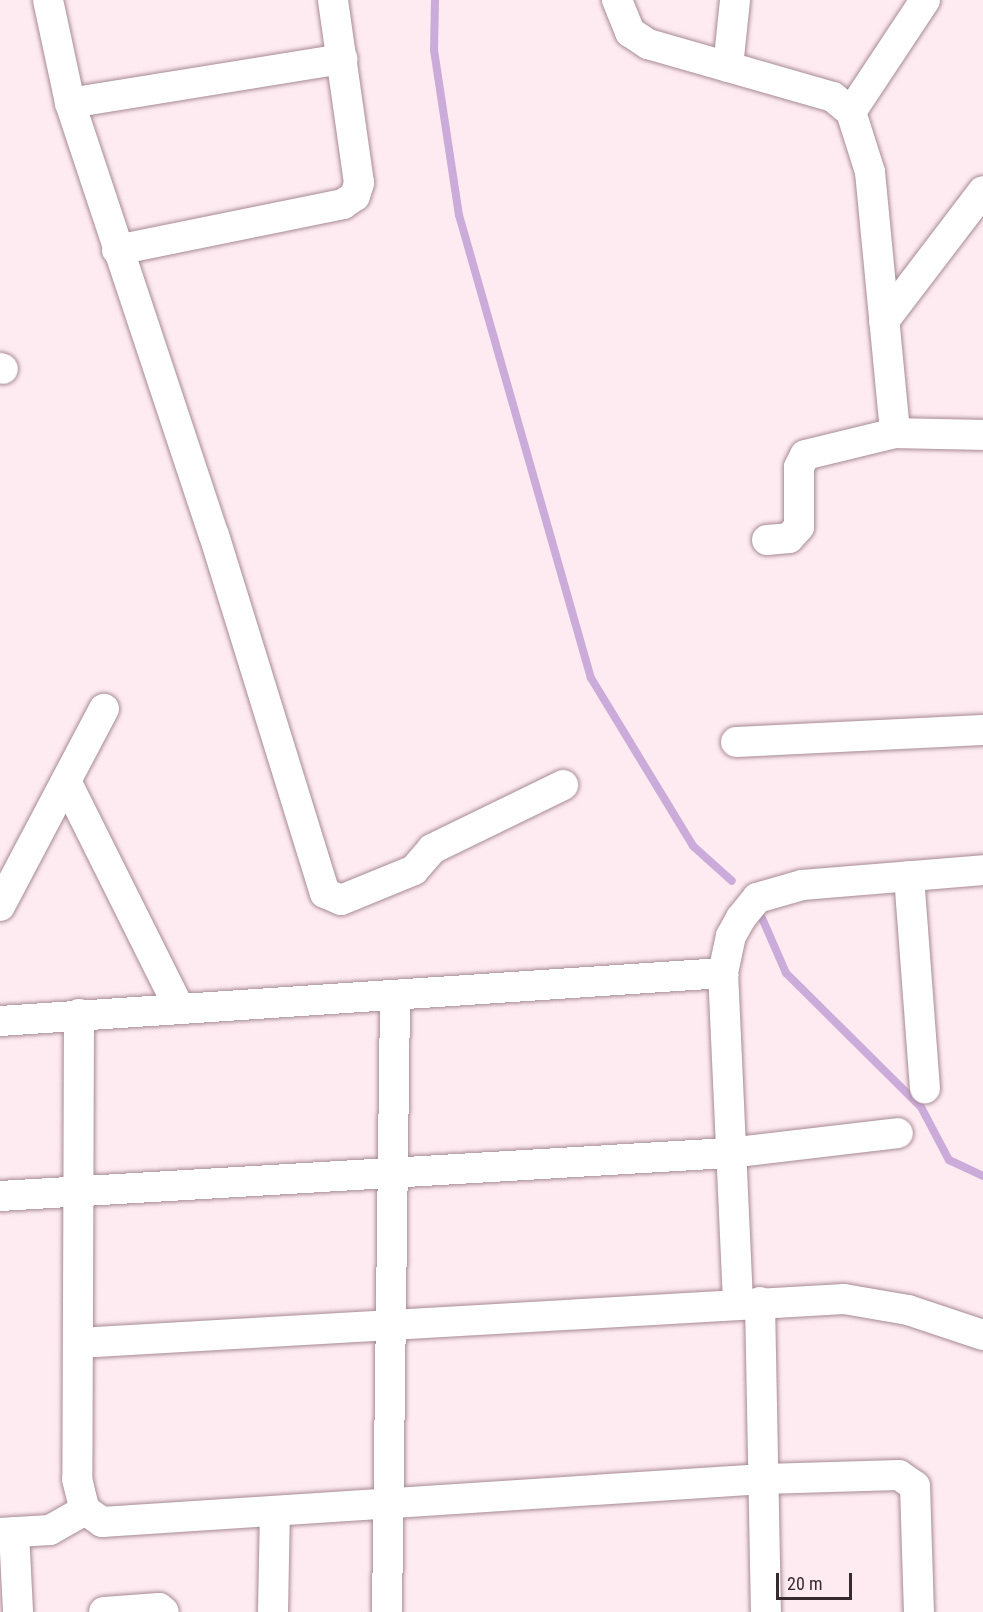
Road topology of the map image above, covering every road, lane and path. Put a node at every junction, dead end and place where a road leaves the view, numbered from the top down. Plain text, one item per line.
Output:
1 (48, 0) edge
2 (333, 0) edge
3 (616, 0) edge
4 (735, 0) edge
5 (925, 0) edge
6 (342, 59) junction
7 (728, 67) junction
8 (70, 103) junction
9 (851, 112) junction
10 (983, 191) edge
11 (117, 250) junction
12 (884, 321) junction
13 (895, 433) junction
14 (983, 435) edge
15 (767, 540) dead end
16 (104, 709) dead end
17 (983, 730) edge
18 (736, 742) dead end
19 (66, 781) junction
20 (562, 785) dead end
21 (983, 870) edge
22 (909, 876) junction
23 (0, 906) edge
24 (723, 973) junction
25 (395, 997) junction
26 (179, 1008) junction
27 (79, 1014) junction
28 (0, 1021) edge
29 (925, 1088) dead end
30 (898, 1133) dead end
31 (729, 1153) junction
32 (392, 1171) junction
33 (78, 1193) junction
34 (0, 1196) edge
35 (749, 1302) junction
36 (393, 1324) junction
37 (983, 1335) edge
38 (78, 1343) junction
39 (764, 1479) junction
40 (389, 1505) junction
41 (85, 1510) junction
42 (275, 1512) junction
43 (7, 1533) edge
44 (18, 1612) edge
45 (104, 1612) edge
46 (164, 1612) edge
47 (273, 1612) edge
48 (387, 1612) edge
49 (766, 1612) edge
50 (919, 1612) edge

1 - 8 street
2 - 6 street
3 - 7 street
4 - 7 street
5 - 9 street
6 - 8 street
6 - 11 street
7 - 9 street
8 - 11 street
9 - 12 street
10 - 12 street
11 - 20 street
12 - 13 street
13 - 14 street
13 - 15 street
16 - 19 street
17 - 18 street
19 - 23 street
19 - 26 street
21 - 22 street
22 - 24 street
22 - 29 street
24 - 25 street
24 - 31 street
25 - 26 street
25 - 32 street
26 - 27 street
27 - 28 street
27 - 33 street
30 - 31 street
31 - 32 street
31 - 35 street
32 - 33 street
32 - 36 street
33 - 34 street
33 - 38 street
35 - 36 street
35 - 37 street
35 - 39 street
36 - 38 street
36 - 40 street
38 - 41 street
39 - 40 street
39 - 49 street
39 - 50 street
40 - 42 street
40 - 48 street
41 - 42 street
41 - 43 street
42 - 47 street
43 - 44 street
45 - 46 street

